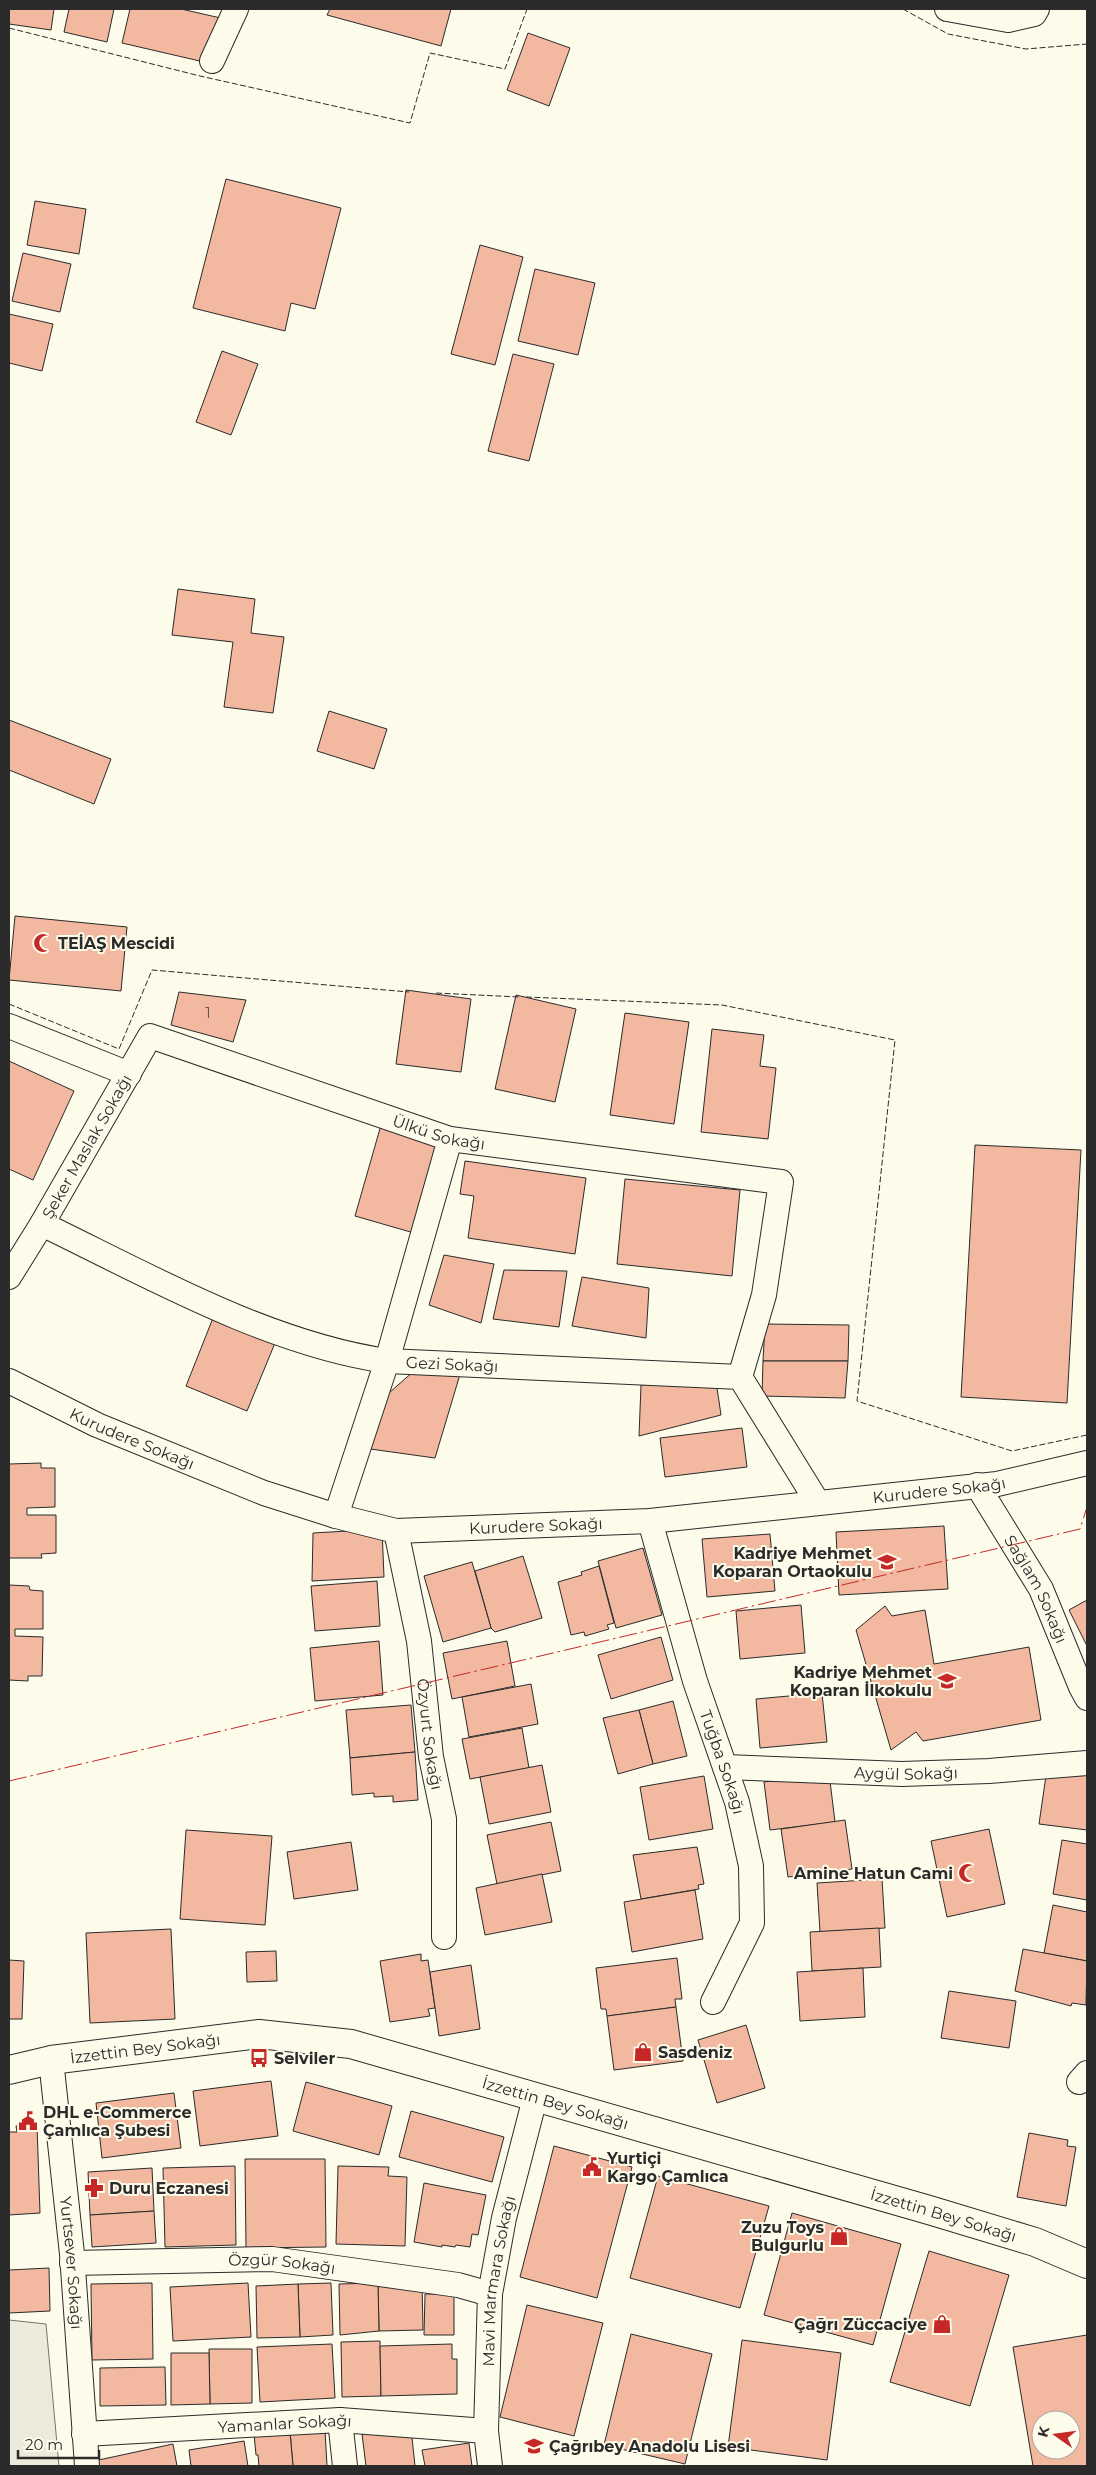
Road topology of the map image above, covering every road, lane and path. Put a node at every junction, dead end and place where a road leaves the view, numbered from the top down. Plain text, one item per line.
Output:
1 (236, 9) edge
2 (947, 9) edge
3 (1036, 11) edge
4 (212, 60) dead end
5 (9, 1026) edge
6 (129, 1074) junction
7 (450, 1139) junction
8 (42, 1224) junction
9 (9, 1277) edge
10 (387, 1361) junction
11 (740, 1377) junction
12 (9, 1381) edge
13 (1087, 1463) edge
14 (977, 1485) junction
15 (818, 1503) junction
16 (336, 1516) junction
17 (650, 1521) junction
18 (396, 1531) junction
19 (1087, 1698) edge
20 (1087, 1763) edge
21 (725, 1768) junction
22 (444, 1938) dead end
23 (713, 2002) dead end
24 (51, 2060) junction
25 (9, 2070) edge
26 (535, 2098) junction
27 (72, 2263) junction
28 (1087, 2264) edge
29 (490, 2294) junction
30 (340, 2420) junction
31 (486, 2431) junction
32 (84, 2434) junction
33 (87, 2466) edge
34 (346, 2466) edge
35 (490, 2466) edge

1 - 4 street
2 - 3 street
5 - 6 street, Şeker Maslak Sokağı
6 - 7 street, Ülkü Sokağı
6 - 8 street, Şeker Maslak Sokağı
7 - 10 street
7 - 11 street, Ülkü Sokağı
8 - 9 street, Şeker Maslak Sokağı
8 - 10 street, Gezi Sokağı
10 - 11 street, Gezi Sokağı
10 - 16 street
11 - 15 street
12 - 16 street, Kurudere Sokağı
13 - 14 street, Kurudere Sokağı
14 - 15 street, Kurudere Sokağı
14 - 19 street, Sağlam Sokağı
15 - 17 street, Kurudere Sokağı
16 - 18 street, Kurudere Sokağı
17 - 18 street, Kurudere Sokağı
17 - 21 street, Tuğba Sokağı
18 - 22 street, Özyurt Sokağı
20 - 21 street, Aygül Sokağı
21 - 23 street, Tuğba Sokağı
24 - 25 street, İzzettin Bey Sokağı
24 - 26 street, İzzettin Bey Sokağı
24 - 27 street, Yurtsever Sokağı
26 - 28 street, İzzettin Bey Sokağı
26 - 29 street, Mavi Marmara Sokağı
27 - 29 street, Özgür Sokağı
27 - 32 street, Yurtsever Sokağı
29 - 31 street, Mavi Marmara Sokağı
30 - 31 street, Yamanlar Sokağı
30 - 32 street, Yamanlar Sokağı
30 - 34 street
31 - 35 street, Mavi Marmara Sokağı
32 - 33 street, Yurtsever Sokağı

